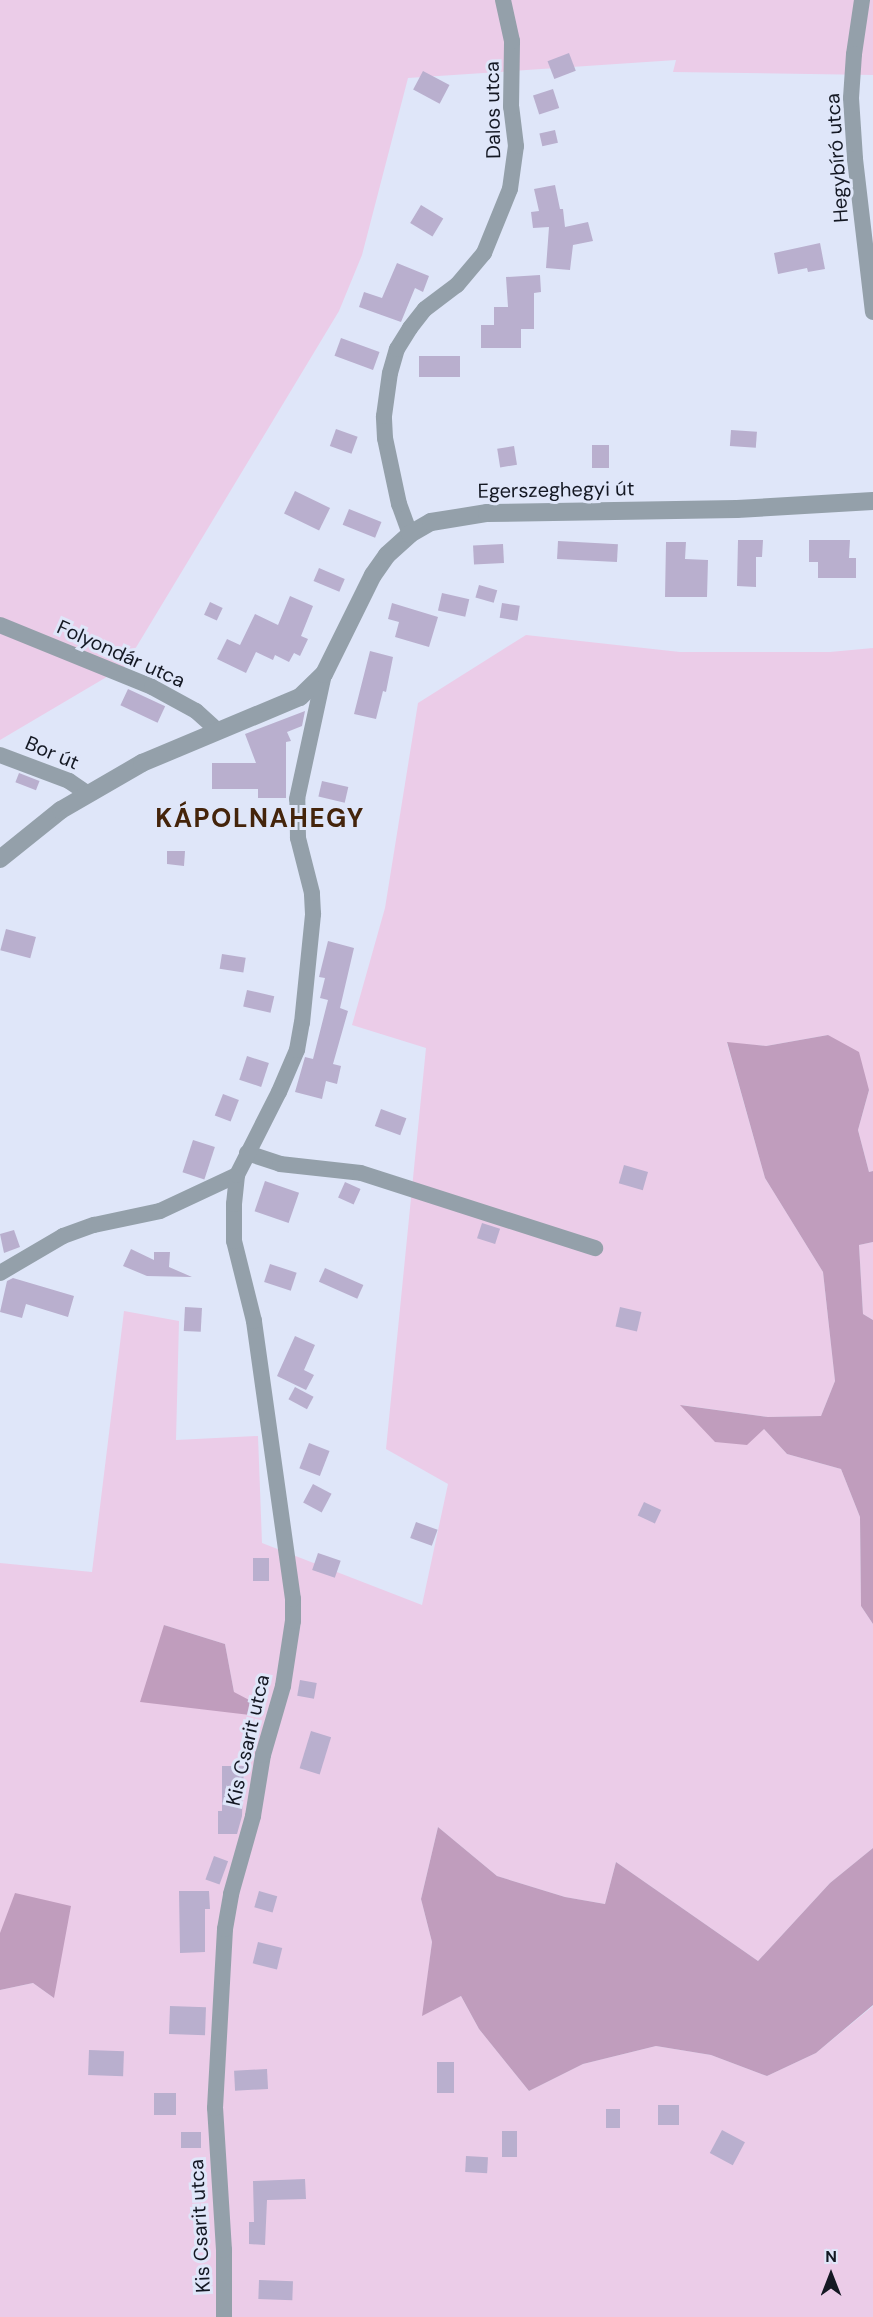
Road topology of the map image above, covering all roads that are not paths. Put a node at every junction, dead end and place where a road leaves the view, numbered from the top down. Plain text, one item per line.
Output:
1 (503, 0) edge
2 (862, 0) edge
3 (873, 312) edge
4 (873, 501) edge
5 (410, 534) junction
6 (0, 625) edge
7 (324, 674) junction
8 (218, 731) junction
9 (0, 755) edge
10 (87, 793) junction
11 (0, 859) edge
12 (247, 1153) junction
13 (237, 1175) junction
14 (595, 1248) dead end
15 (0, 1274) edge
16 (224, 2317) edge

1 - 5 street, Dalos utca
2 - 3 street, Hegybíró utca
4 - 5 street, Egerszeghegyi út
5 - 7 street, Egerszeghegyi út
6 - 8 street, Folyondár utca
7 - 8 street, Egerszeghegyi út
7 - 12 street, Egerszeghegyi út
8 - 10 street, Egerszeghegyi út
9 - 10 street, Bor út
10 - 11 street, Egerszeghegyi út
12 - 13 street, Egerszeghegyi út
12 - 14 street
13 - 15 street
13 - 16 street, Kis Csarit utca

